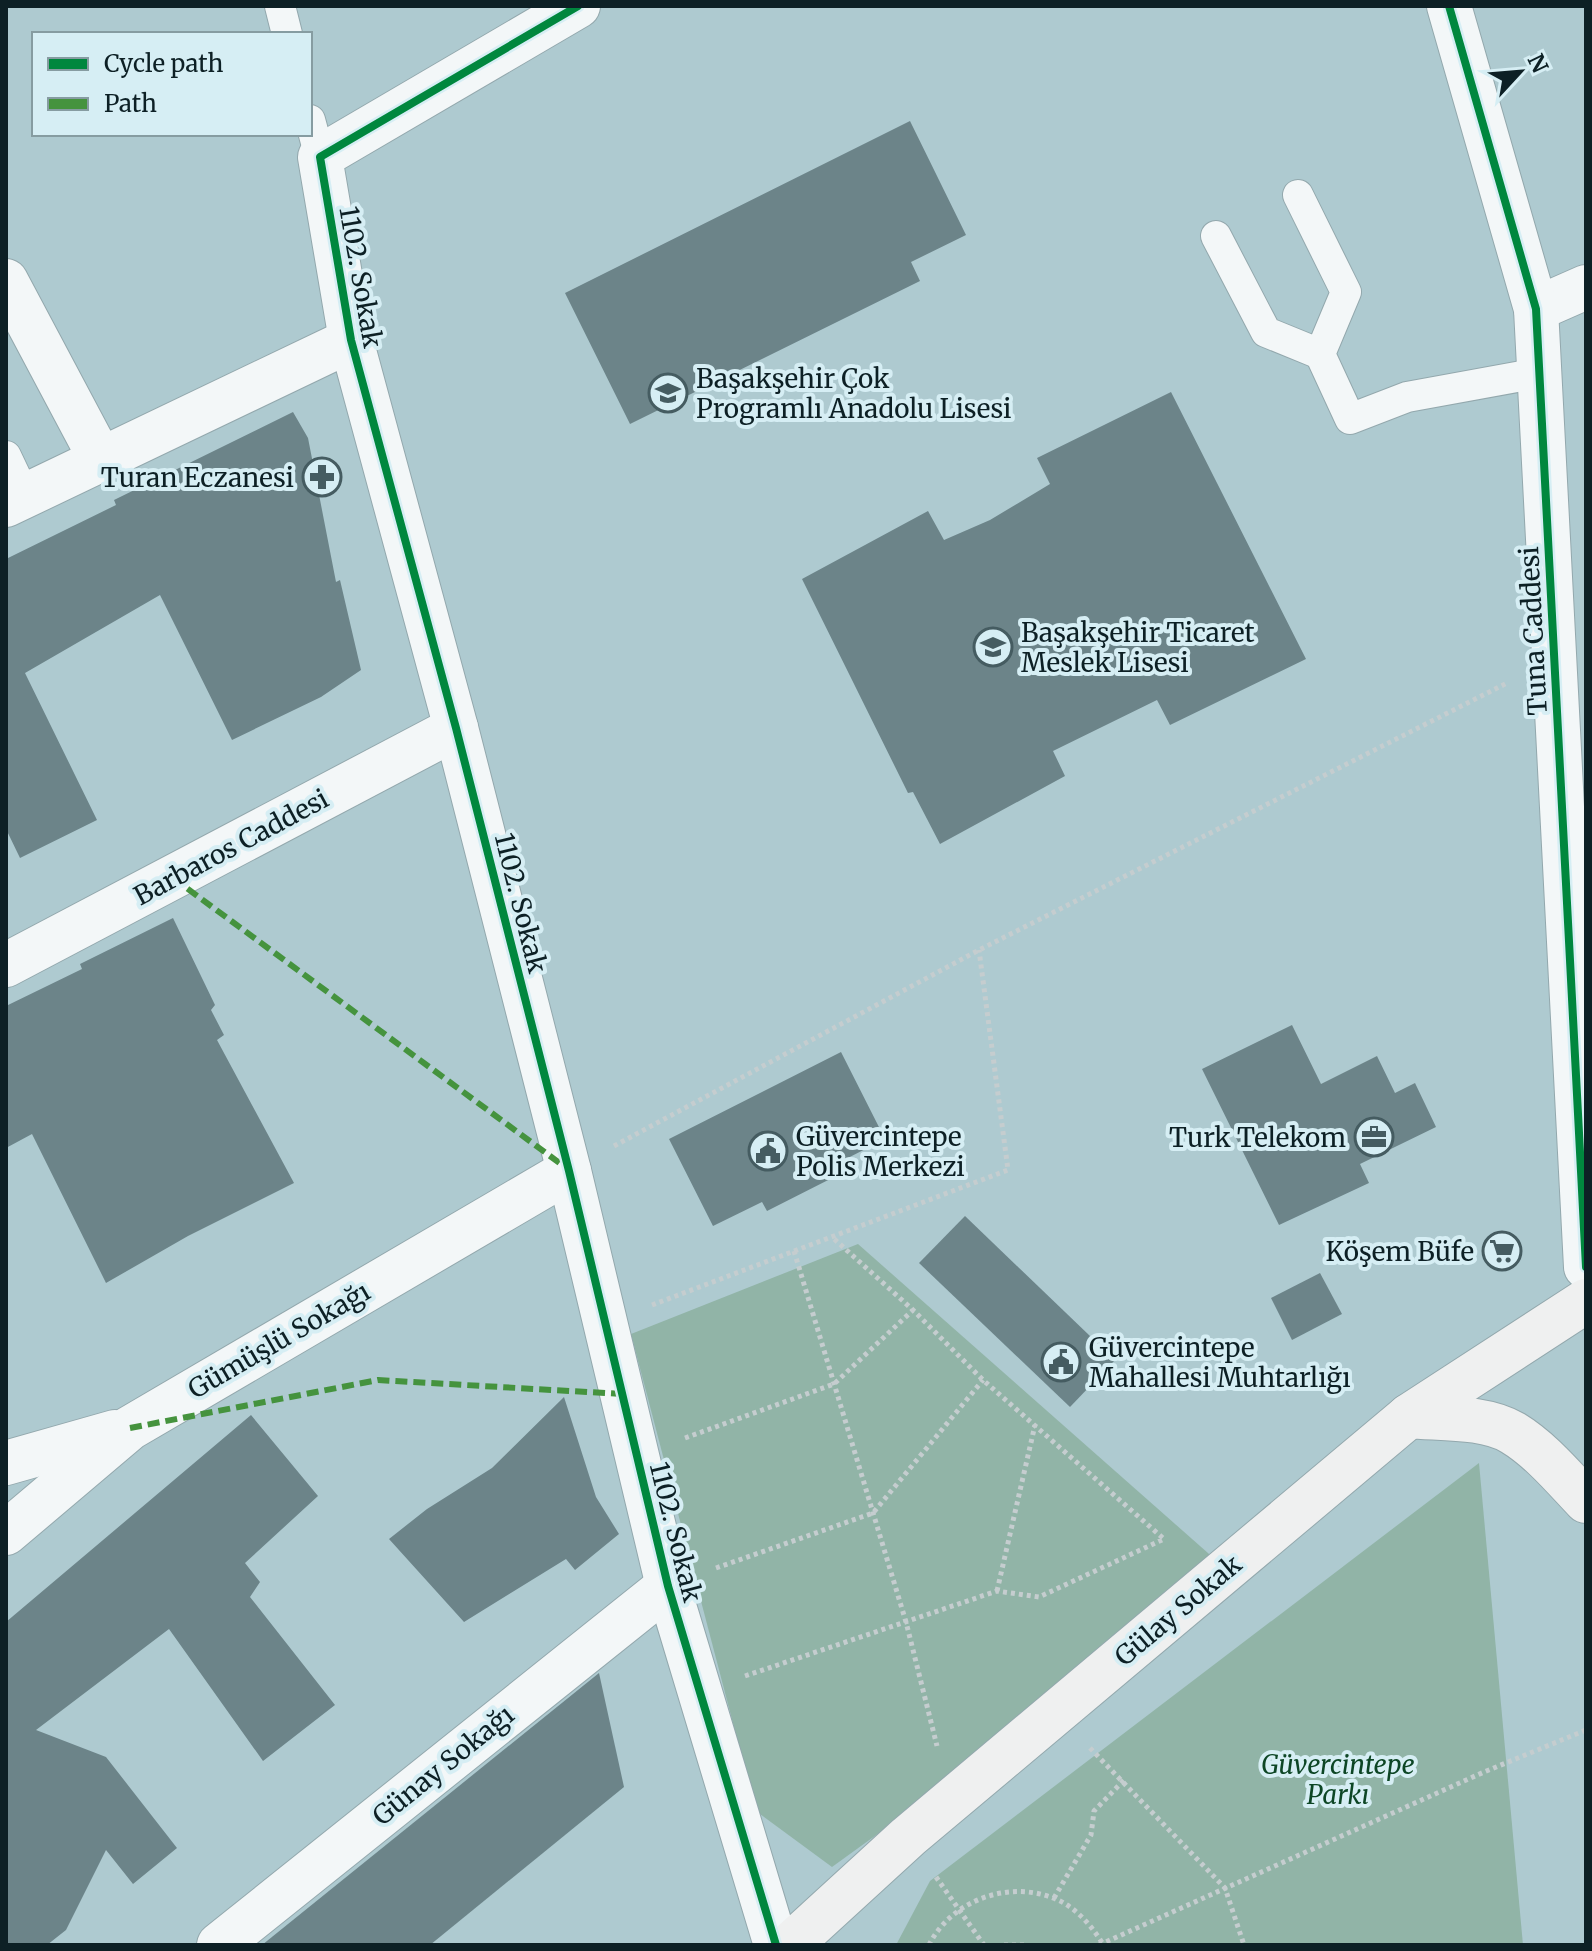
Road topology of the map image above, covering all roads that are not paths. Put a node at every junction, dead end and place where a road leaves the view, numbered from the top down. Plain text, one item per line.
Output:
1 (280, 6) edge
2 (578, 6) edge
3 (1449, 6) edge
4 (286, 32) edge
5 (315, 138) edge
6 (1298, 195) dead end
7 (1216, 236) dead end
8 (6, 281) edge
9 (1586, 287) edge
10 (1536, 309) junction
11 (351, 340) junction
12 (1320, 354) junction
13 (1539, 373) junction
14 (6, 456) edge
15 (100, 458) junction
16 (16, 500) edge
17 (456, 728) junction
18 (1576, 879) edge
19 (6, 965) edge
20 (569, 1171) junction
21 (1586, 1267) edge
22 (1586, 1301) edge
23 (1409, 1416) junction
24 (130, 1428) junction
25 (6, 1463) edge
26 (1586, 1501) edge
27 (6, 1533) edge
28 (668, 1586) junction
29 (219, 1945) edge
30 (776, 1945) edge
31 (790, 1945) edge

1 - 4 lane
2 - 5 street, 1102. Sokak
3 - 10 street, Tuna Caddesi
5 - 11 street, 1102. Sokak
6 - 12 lane
7 - 12 lane
8 - 15 street
9 - 10 street
10 - 13 street, Tuna Caddesi
11 - 15 street, 1102. Sokak
11 - 17 street, 1102. Sokak
12 - 13 lane
13 - 18 street, Tuna Caddesi
14 - 16 lane
15 - 16 street, 1102. Sokak
17 - 19 street, Barbaros Caddesi
17 - 20 street, 1102. Sokak
18 - 21 street, Tuna Caddesi
20 - 24 street, Gümüşlü Sokağı
20 - 28 street, 1102. Sokak
22 - 23 main road, Gülay Sokak
23 - 26 main road
23 - 31 main road, Gülay Sokak
24 - 25 street
24 - 27 street, Gümüşlü Sokağı
28 - 29 street, Günay Sokağı
28 - 30 street, 1102. Sokak

